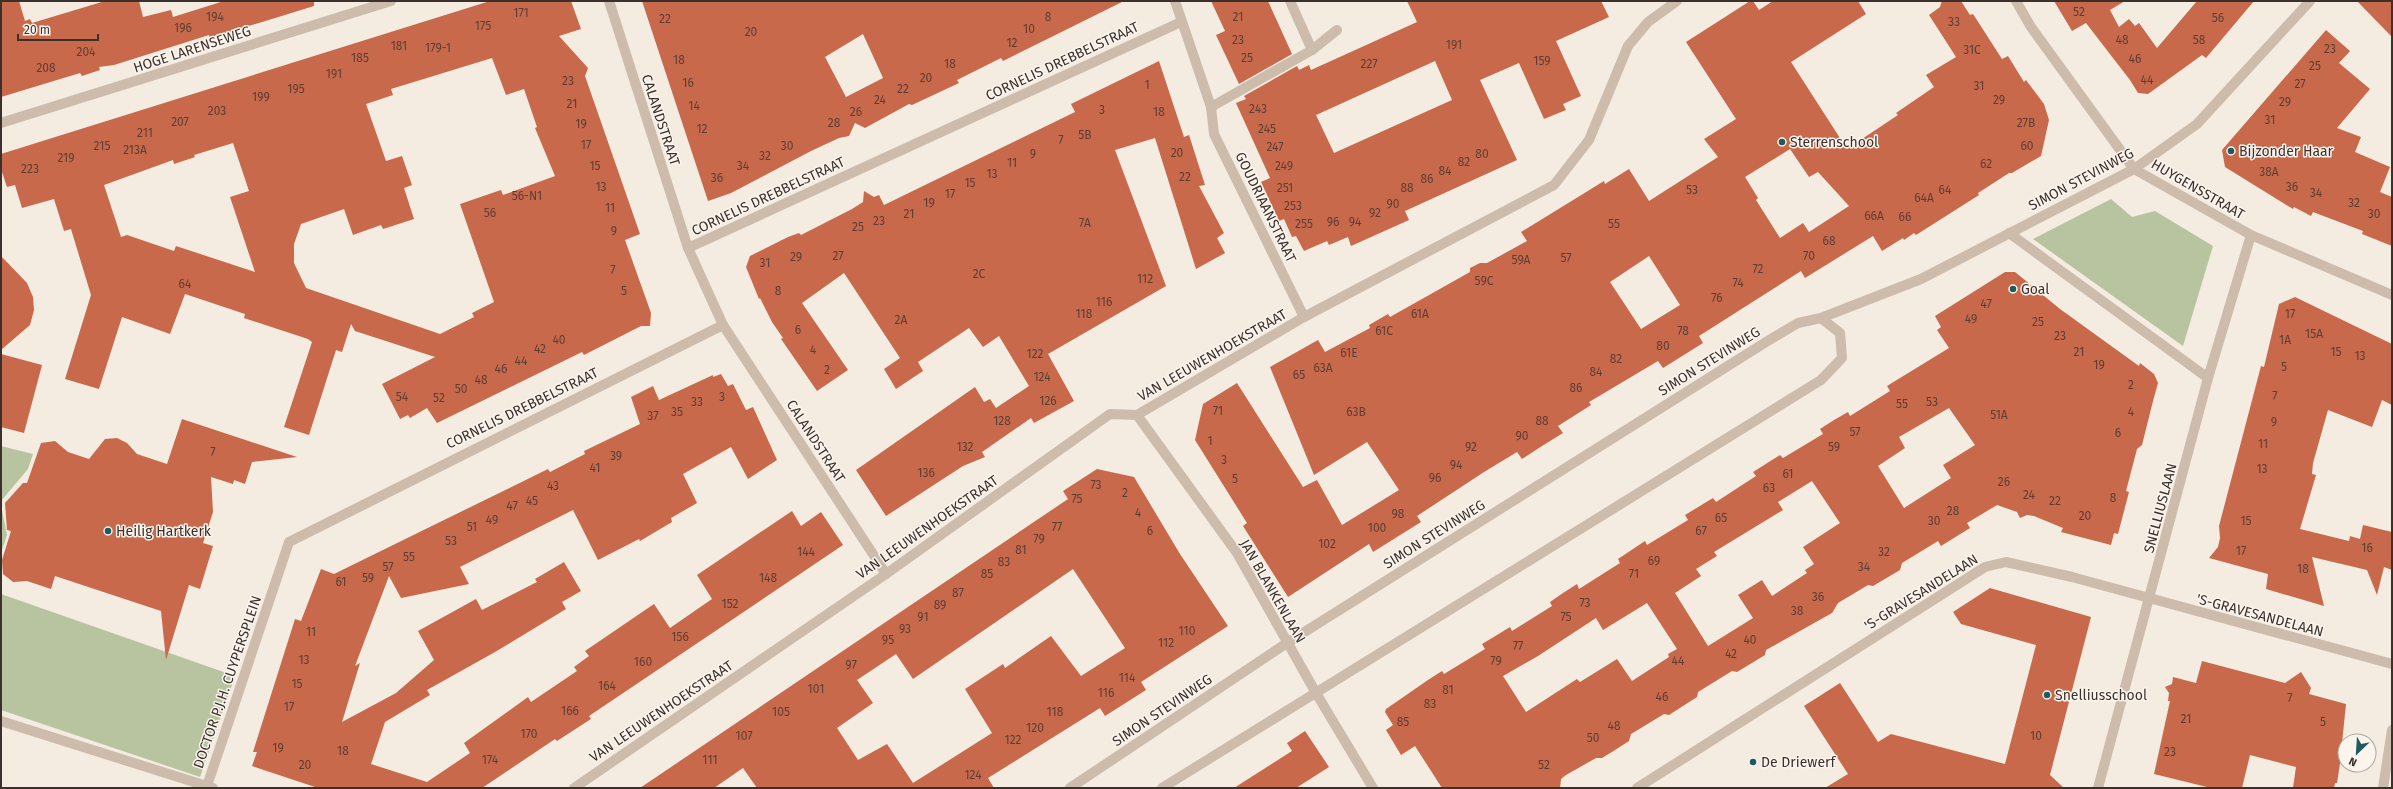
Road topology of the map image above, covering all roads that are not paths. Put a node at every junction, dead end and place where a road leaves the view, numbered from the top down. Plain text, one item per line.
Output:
1 (391, 1) edge
2 (609, 1) edge
3 (1175, 1) edge
4 (1290, 1) edge
5 (1677, 1) edge
6 (2016, 1) edge
7 (2310, 1) edge
8 (1181, 22) junction
9 (1337, 30) dead end
10 (1312, 50) junction
11 (1211, 107) junction
12 (1, 123) edge
13 (2134, 169) junction
14 (2009, 233) junction
15 (2251, 235) junction
16 (688, 248) junction
17 (2392, 295) edge
18 (1304, 318) junction
19 (1821, 318) junction
20 (723, 325) junction
21 (2208, 378) junction
22 (1137, 415) junction
23 (289, 542) joint
24 (886, 574) junction
25 (2150, 600) junction
26 (1287, 643) junction
27 (2392, 664) edge
28 (1316, 693) junction
29 (1, 721) edge
30 (2392, 730) edge
31 (210, 787) edge
32 (574, 788) edge
33 (1070, 788) edge
34 (1162, 788) edge
35 (1373, 788) edge
36 (1637, 788) edge
37 (2098, 788) edge
38 (2383, 788) edge

1 - 12 street, HOGE LARENSEWEG
2 - 16 street, CALANDSTRAAT
3 - 8 street, GOUDRIAANSTRAAT
4 - 10 street
5 - 18 street, VAN LEEUWENHOEKSTRAAT
6 - 13 street, HUYGENSSTRAAT
7 - 13 street, SIMON STEVINWEG
8 - 11 street, GOUDRIAANSTRAAT
8 - 16 street, CORNELIS DREBBELSTRAAT
9 - 10 street
10 - 11 street
11 - 18 street, GOUDRIAANSTRAAT
13 - 14 street, SIMON STEVINWEG
13 - 15 street, HUYGENSSTRAAT
14 - 19 street, SIMON STEVINWEG
14 - 21 street
15 - 17 street, HUYGENSSTRAAT
15 - 21 street, SNELLIUSLAAN
16 - 20 street, CORNELIS DREBBELSTRAAT
18 - 22 street, VAN LEEUWENHOEKSTRAAT
19 - 26 street, SIMON STEVINWEG
19 - 28 street
20 - 23 street, CORNELIS DREBBELSTRAAT
20 - 24 street, CALANDSTRAAT
21 - 25 street, SNELLIUSLAAN
22 - 24 street, VAN LEEUWENHOEKSTRAAT
22 - 26 street, JAN BLANKENLAAN
23 - 31 street, DOCTOR P.J.H. CUYPERSPLEIN
24 - 32 street, VAN LEEUWENHOEKSTRAAT
25 - 27 street, 'S-GRAVESANDELAAN
25 - 36 street, 'S-GRAVESANDELAAN
25 - 37 street, SNELLIUSLAAN
26 - 28 street, JAN BLANKENLAAN
26 - 33 street, SIMON STEVINWEG
28 - 34 street
28 - 35 street, JAN BLANKENLAAN
29 - 31 street, DOCTOR P.J.H. CUYPERSPLEIN
30 - 38 street

